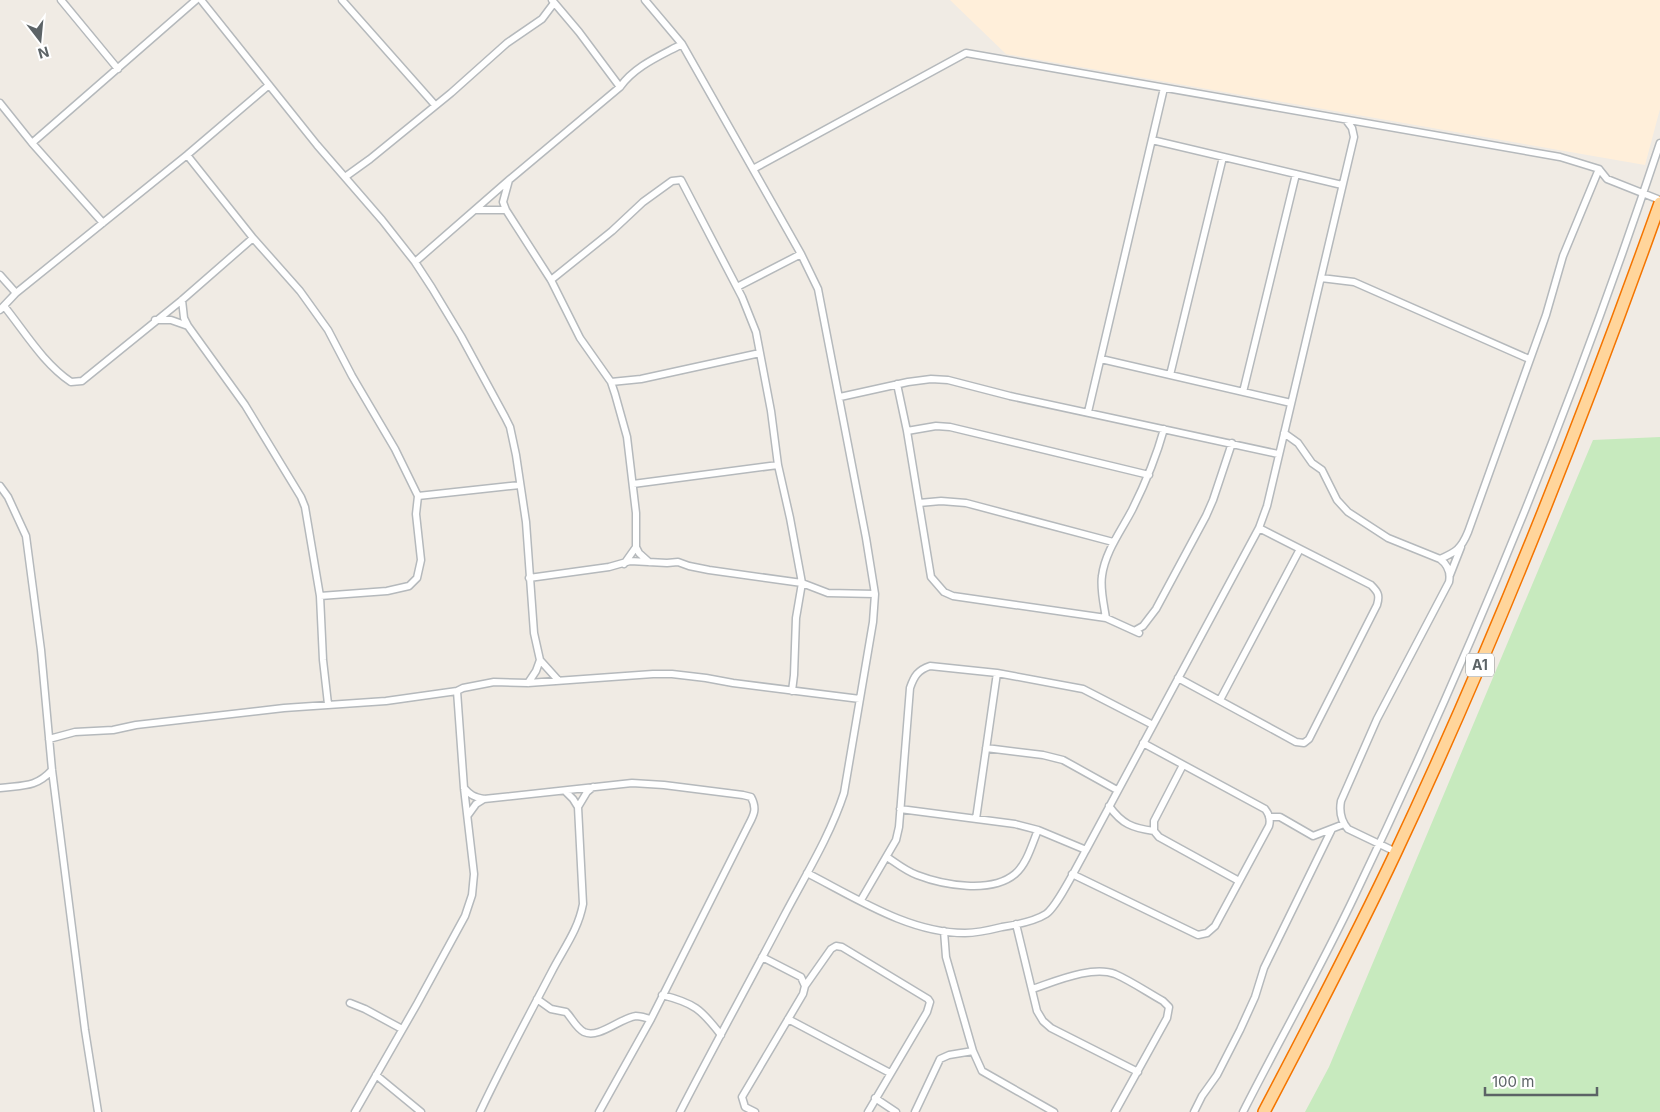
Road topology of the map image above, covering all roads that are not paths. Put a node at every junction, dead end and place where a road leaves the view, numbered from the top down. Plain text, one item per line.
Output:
1 (61, 0) edge
2 (196, 0) edge
3 (201, 0) edge
4 (342, 0) edge
5 (645, 0) edge
6 (553, 1) edge
7 (682, 44) junction
8 (118, 69) junction
9 (269, 85) junction
10 (620, 87) junction
11 (1164, 88) junction
12 (0, 102) edge
13 (435, 105) junction
14 (1346, 120) junction
15 (1152, 140) junction
16 (1660, 142) edge
17 (32, 143) junction
18 (187, 155) junction
19 (1223, 157) junction
20 (753, 169) junction
21 (1599, 169) junction
22 (1296, 174) junction
23 (345, 177) junction
24 (509, 180) junction
25 (1342, 185) junction
26 (1642, 194) junction
27 (1660, 202) edge
28 (476, 210) junction
29 (506, 210) junction
30 (103, 223) junction
31 (253, 238) junction
32 (801, 254) junction
33 (415, 262) junction
34 (0, 275) edge
35 (1321, 278) junction
36 (551, 280) junction
37 (737, 287) junction
38 (16, 292) junction
39 (182, 300) junction
40 (2, 308) edge
41 (155, 320) junction
42 (188, 326) junction
43 (760, 353) junction
44 (1529, 359) junction
45 (1101, 360) junction
46 (1170, 375) junction
47 (611, 382) junction
48 (897, 384) junction
49 (1243, 392) junction
50 (840, 397) junction
51 (1291, 403) junction
52 (1088, 412) junction
53 (1164, 429) junction
54 (908, 431) junction
55 (1284, 433) junction
56 (1232, 443) junction
57 (1278, 454) junction
58 (778, 465) junction
59 (1149, 475) junction
60 (633, 484) junction
61 (520, 485) junction
62 (0, 486) edge
63 (418, 496) junction
64 (919, 503) junction
65 (1259, 528) junction
66 (1113, 542) junction
67 (1462, 546) junction
68 (636, 547) junction
69 (1300, 549) junction
70 (1440, 559) junction
71 (649, 562) junction
72 (624, 564) junction
73 (1450, 575) junction
74 (529, 578) junction
75 (802, 583) junction
76 (875, 594) junction
77 (320, 596) junction
78 (1106, 618) junction
79 (540, 660) junction
80 (997, 673) junction
81 (1178, 678) junction
82 (558, 680) junction
83 (528, 683) junction
84 (457, 691) junction
85 (792, 691) junction
86 (860, 699) junction
87 (1220, 700) junction
88 (328, 704) junction
89 (1152, 725) junction
90 (49, 739) junction
91 (1143, 742) junction
92 (986, 748) junction
93 (1183, 765) junction
94 (52, 770) junction
95 (593, 787) junction
96 (0, 788) edge
97 (464, 788) junction
98 (1117, 790) junction
99 (565, 791) junction
100 (484, 799) junction
101 (1109, 806) junction
102 (578, 807) junction
103 (900, 809) junction
104 (468, 815) junction
105 (1269, 817) junction
106 (976, 819) junction
107 (1344, 824) junction
108 (1332, 829) junction
109 (1038, 830) junction
110 (1154, 831) junction
111 (1379, 843) junction
112 (1086, 850) junction
113 (1396, 852) junction
114 (887, 857) junction
115 (807, 873) junction
116 (1072, 874) junction
117 (1239, 881) junction
118 (861, 900) junction
119 (1016, 924) junction
120 (944, 931) junction
121 (762, 957) junction
122 (806, 986) junction
123 (1032, 989) junction
124 (662, 995) junction
125 (537, 999) junction
126 (350, 1003) dead end
127 (788, 1018) junction
128 (651, 1020) junction
129 (402, 1029) junction
130 (721, 1035) junction
131 (973, 1051) junction
132 (1138, 1072) junction
133 (890, 1073) junction
134 (376, 1075) junction
135 (875, 1098) junction
136 (98, 1112) edge
137 (355, 1112) edge
138 (421, 1112) edge
139 (480, 1112) edge
140 (599, 1112) edge
141 (680, 1112) edge
142 (755, 1112) edge
143 (868, 1112) edge
144 (896, 1112) edge
145 (915, 1112) edge
146 (1054, 1112) edge
147 (1115, 1112) edge
148 (1194, 1112) edge
149 (1243, 1112) edge
150 (1264, 1112) edge

1 - 8 street
2 - 8 street
3 - 9 street
4 - 13 street
5 - 7 street
6 - 10 street
6 - 13 street
7 - 10 street
7 - 20 street
8 - 17 street
9 - 18 street
9 - 23 street
10 - 24 street
11 - 14 street
11 - 15 street
11 - 20 street
12 - 17 street
13 - 23 street
14 - 21 street
14 - 25 street
15 - 19 street
15 - 45 street
16 - 26 street
17 - 30 street
18 - 30 street
18 - 31 street
19 - 22 street
19 - 46 street
20 - 32 street
21 - 26 street
21 - 44 street
22 - 25 street
22 - 49 street
23 - 33 street
24 - 28 street
24 - 29 street
25 - 35 street
26 - 27 street
26 - 111 street
27 - 113 highway, A1
28 - 29 street
28 - 33 street
29 - 36 street
30 - 38 street
31 - 39 street
31 - 63 street
32 - 37 street
32 - 50 street
33 - 61 street
34 - 38 street
35 - 44 street
35 - 51 street
36 - 37 street
36 - 47 street
37 - 43 street
38 - 40 street
39 - 41 street
39 - 42 street
40 - 41 street
41 - 42 street
42 - 77 street
43 - 47 street
43 - 58 street
44 - 67 street
45 - 46 street
45 - 52 street
46 - 49 street
47 - 60 street
48 - 50 street
48 - 52 street
48 - 54 street
49 - 51 street
50 - 76 street
51 - 55 street
52 - 53 street
53 - 56 street
53 - 59 street
54 - 59 street
54 - 64 street
55 - 57 street
55 - 70 street
56 - 57 street
56 - 78 street
57 - 65 street
58 - 60 street
58 - 75 street
59 - 66 street
60 - 68 street
61 - 63 street
61 - 74 street
62 - 90 street
63 - 77 street
64 - 66 street
64 - 78 street
65 - 69 street
65 - 81 street
66 - 78 street
67 - 70 street
67 - 73 street
68 - 71 street
68 - 72 street
69 - 87 street
69 - 87 street
70 - 73 street
71 - 72 street
71 - 75 street
72 - 74 street
73 - 107 street
74 - 79 street
75 - 76 street
75 - 85 street
76 - 86 street
77 - 88 street
79 - 82 street
79 - 83 street
80 - 89 street
80 - 92 street
80 - 103 street
81 - 87 street
81 - 89 street
82 - 83 street
82 - 85 street
83 - 84 street
84 - 88 street
84 - 97 street
85 - 86 street
86 - 115 street
88 - 90 street
89 - 91 street
90 - 94 street
91 - 93 street
91 - 98 street
92 - 98 street
92 - 106 street
93 - 105 street
93 - 110 street
94 - 96 street
94 - 136 street
95 - 99 street
95 - 102 street
95 - 124 street
97 - 100 street
97 - 104 street
98 - 101 street
99 - 100 street
99 - 102 street
100 - 104 street
101 - 110 street
101 - 112 street
102 - 125 street
103 - 106 street
103 - 114 street
104 - 129 street
105 - 108 street
105 - 117 street
106 - 109 street
107 - 108 street
107 - 111 street
108 - 148 street
109 - 112 street
109 - 114 street
110 - 117 street
111 - 113 street
111 - 149 street
112 - 116 street
113 - 150 highway, A1
114 - 118 street
115 - 118 street
115 - 121 street
116 - 117 street
116 - 119 street
118 - 120 street
119 - 120 street
119 - 123 street
120 - 131 street
121 - 122 street
121 - 130 street
122 - 127 street
122 - 133 street
123 - 132 street
123 - 132 street
124 - 128 street
124 - 130 street
125 - 128 street
125 - 139 street
126 - 129 street
127 - 133 street
127 - 142 street
128 - 140 street
129 - 134 street
130 - 141 street
131 - 145 street
131 - 146 street
132 - 147 street
133 - 135 street
134 - 137 street
134 - 138 street
135 - 143 street
135 - 144 street

